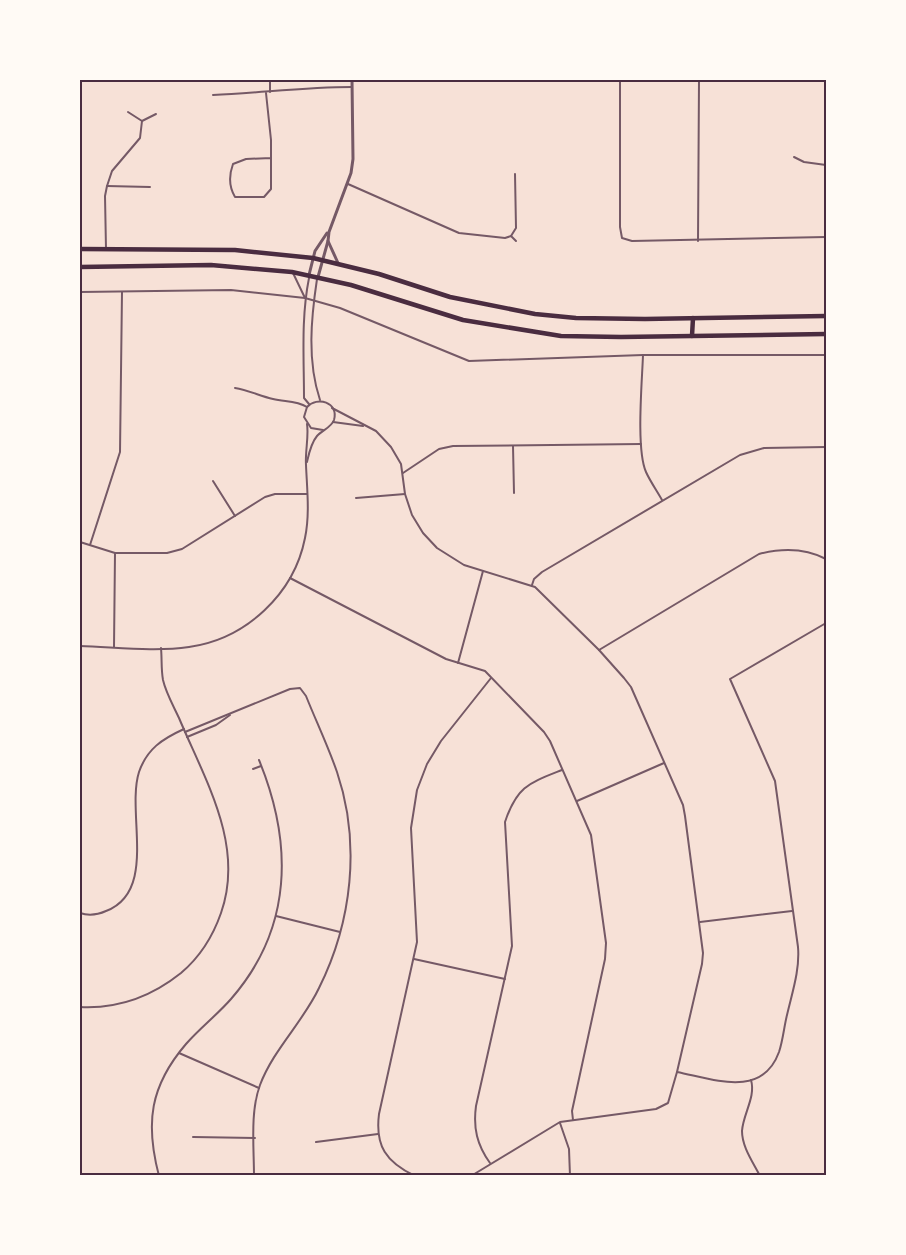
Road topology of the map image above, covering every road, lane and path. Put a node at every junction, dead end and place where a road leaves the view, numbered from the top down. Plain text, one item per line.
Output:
1 (270, 80) edge
2 (352, 80) edge
3 (620, 80) edge
4 (699, 80) edge
5 (352, 87) junction
6 (270, 92) junction
7 (266, 93) junction
8 (213, 95) dead end
9 (128, 112) dead end
10 (156, 114) dead end
11 (142, 121) junction
12 (794, 157) dead end
13 (271, 158) junction
14 (826, 165) edge
15 (515, 174) dead end
16 (348, 183) junction
17 (107, 186) junction
18 (150, 187) dead end
19 (328, 232) junction
20 (511, 236) junction
21 (826, 237) edge
22 (328, 241) junction
23 (516, 241) dead end
24 (698, 241) junction
25 (80, 249) edge
26 (106, 249) junction
27 (313, 258) junction
28 (322, 260) junction
29 (338, 263) junction
30 (80, 267) edge
31 (292, 272) junction
32 (309, 275) junction
33 (318, 277) junction
34 (80, 292) edge
35 (122, 292) junction
36 (304, 298) junction
37 (314, 300) junction
38 (826, 316) edge
39 (693, 318) junction
40 (826, 334) edge
41 (692, 336) junction
42 (643, 355) junction
43 (826, 355) edge
44 (235, 388) dead end
45 (320, 400) junction
46 (308, 405) junction
47 (332, 408) junction
48 (333, 422) junction
49 (307, 424) junction
50 (366, 426) junction
51 (323, 430) junction
52 (641, 444) junction
53 (513, 446) junction
54 (826, 447) edge
55 (306, 465) junction
56 (403, 473) junction
57 (213, 481) dead end
58 (514, 493) dead end
59 (307, 494) junction
60 (405, 494) junction
61 (356, 498) dead end
62 (662, 500) junction
63 (235, 516) junction
64 (80, 542) edge
65 (90, 545) junction
66 (115, 553) junction
67 (826, 559) edge
68 (483, 572) junction
69 (290, 578) junction
70 (532, 585) junction
71 (826, 623) edge
72 (80, 646) edge
73 (114, 647) junction
74 (161, 648) junction
75 (599, 650) junction
76 (458, 663) junction
77 (491, 677) junction
78 (232, 714) junction
79 (184, 731) junction
80 (187, 737) junction
81 (259, 760) dead end
82 (664, 763) junction
83 (261, 766) junction
84 (253, 769) dead end
85 (562, 770) junction
86 (577, 801) junction
87 (793, 911) junction
88 (80, 913) edge
89 (276, 916) junction
90 (700, 922) junction
91 (340, 932) junction
92 (414, 959) junction
93 (505, 979) junction
94 (80, 1007) edge
95 (179, 1053) junction
96 (677, 1072) junction
97 (751, 1080) junction
98 (259, 1088) junction
99 (573, 1120) junction
100 (560, 1122) junction
101 (378, 1134) junction
102 (193, 1137) dead end
103 (255, 1138) junction
104 (316, 1142) dead end
105 (490, 1163) junction
106 (477, 1174) edge
107 (159, 1176) edge
108 (254, 1176) edge
109 (415, 1176) edge
110 (471, 1176) edge
111 (570, 1176) edge
112 (760, 1176) edge

1 - 6 street
2 - 5 street
3 - 24 street
4 - 24 street
5 - 6 street
5 - 16 street
6 - 7 street
7 - 8 street
7 - 13 street
9 - 11 street
10 - 11 street
11 - 17 street
12 - 14 street
13 - 13 street
15 - 20 street
16 - 19 street
16 - 20 street
17 - 18 street
17 - 26 street
19 - 22 street
19 - 27 street
20 - 23 street
21 - 24 street
22 - 28 street
22 - 29 street
25 - 26 highway
26 - 27 highway
27 - 28 highway
27 - 32 street
28 - 29 highway
28 - 33 street
29 - 39 highway
30 - 31 highway
31 - 32 highway
31 - 36 street
32 - 33 highway
32 - 36 street
33 - 37 street
33 - 41 highway
34 - 35 street
35 - 36 street
35 - 65 street
36 - 37 street
36 - 46 street
37 - 42 street
37 - 45 street
38 - 39 highway
39 - 41 highway
40 - 41 highway
42 - 43 street
42 - 52 street
44 - 46 street
45 - 46 street
45 - 47 street
46 - 49 street
47 - 48 street
47 - 50 street
48 - 50 street
48 - 51 street
49 - 51 street
49 - 55 street
50 - 56 street
51 - 55 street
52 - 53 street
52 - 62 street
53 - 56 street
53 - 58 street
54 - 62 street
55 - 59 street
56 - 60 street
57 - 63 street
59 - 63 street
59 - 69 street
60 - 61 street
60 - 68 street
62 - 70 street
63 - 66 street
64 - 65 street
65 - 66 street
66 - 73 street
67 - 75 street
68 - 70 street
68 - 76 street
69 - 74 street
69 - 76 street
70 - 75 street
71 - 87 street
72 - 73 street
73 - 74 street
74 - 79 street
75 - 82 street
76 - 77 street
77 - 85 street
77 - 92 street
78 - 79 street
78 - 80 street
78 - 91 street
79 - 80 street
79 - 88 street
80 - 94 street
81 - 83 street
82 - 86 street
82 - 90 street
83 - 84 street
83 - 89 street
85 - 86 street
85 - 93 street
86 - 99 street
87 - 90 street
87 - 97 street
89 - 91 street
89 - 95 street
90 - 96 street
91 - 98 street
92 - 93 street
92 - 101 street
93 - 105 street
95 - 98 street
95 - 107 street
96 - 97 street
96 - 99 street
97 - 112 street
98 - 103 street
99 - 100 street
100 - 105 street
100 - 111 street
101 - 104 street
101 - 109 street
102 - 103 street
103 - 108 street
105 - 106 street
106 - 110 street

